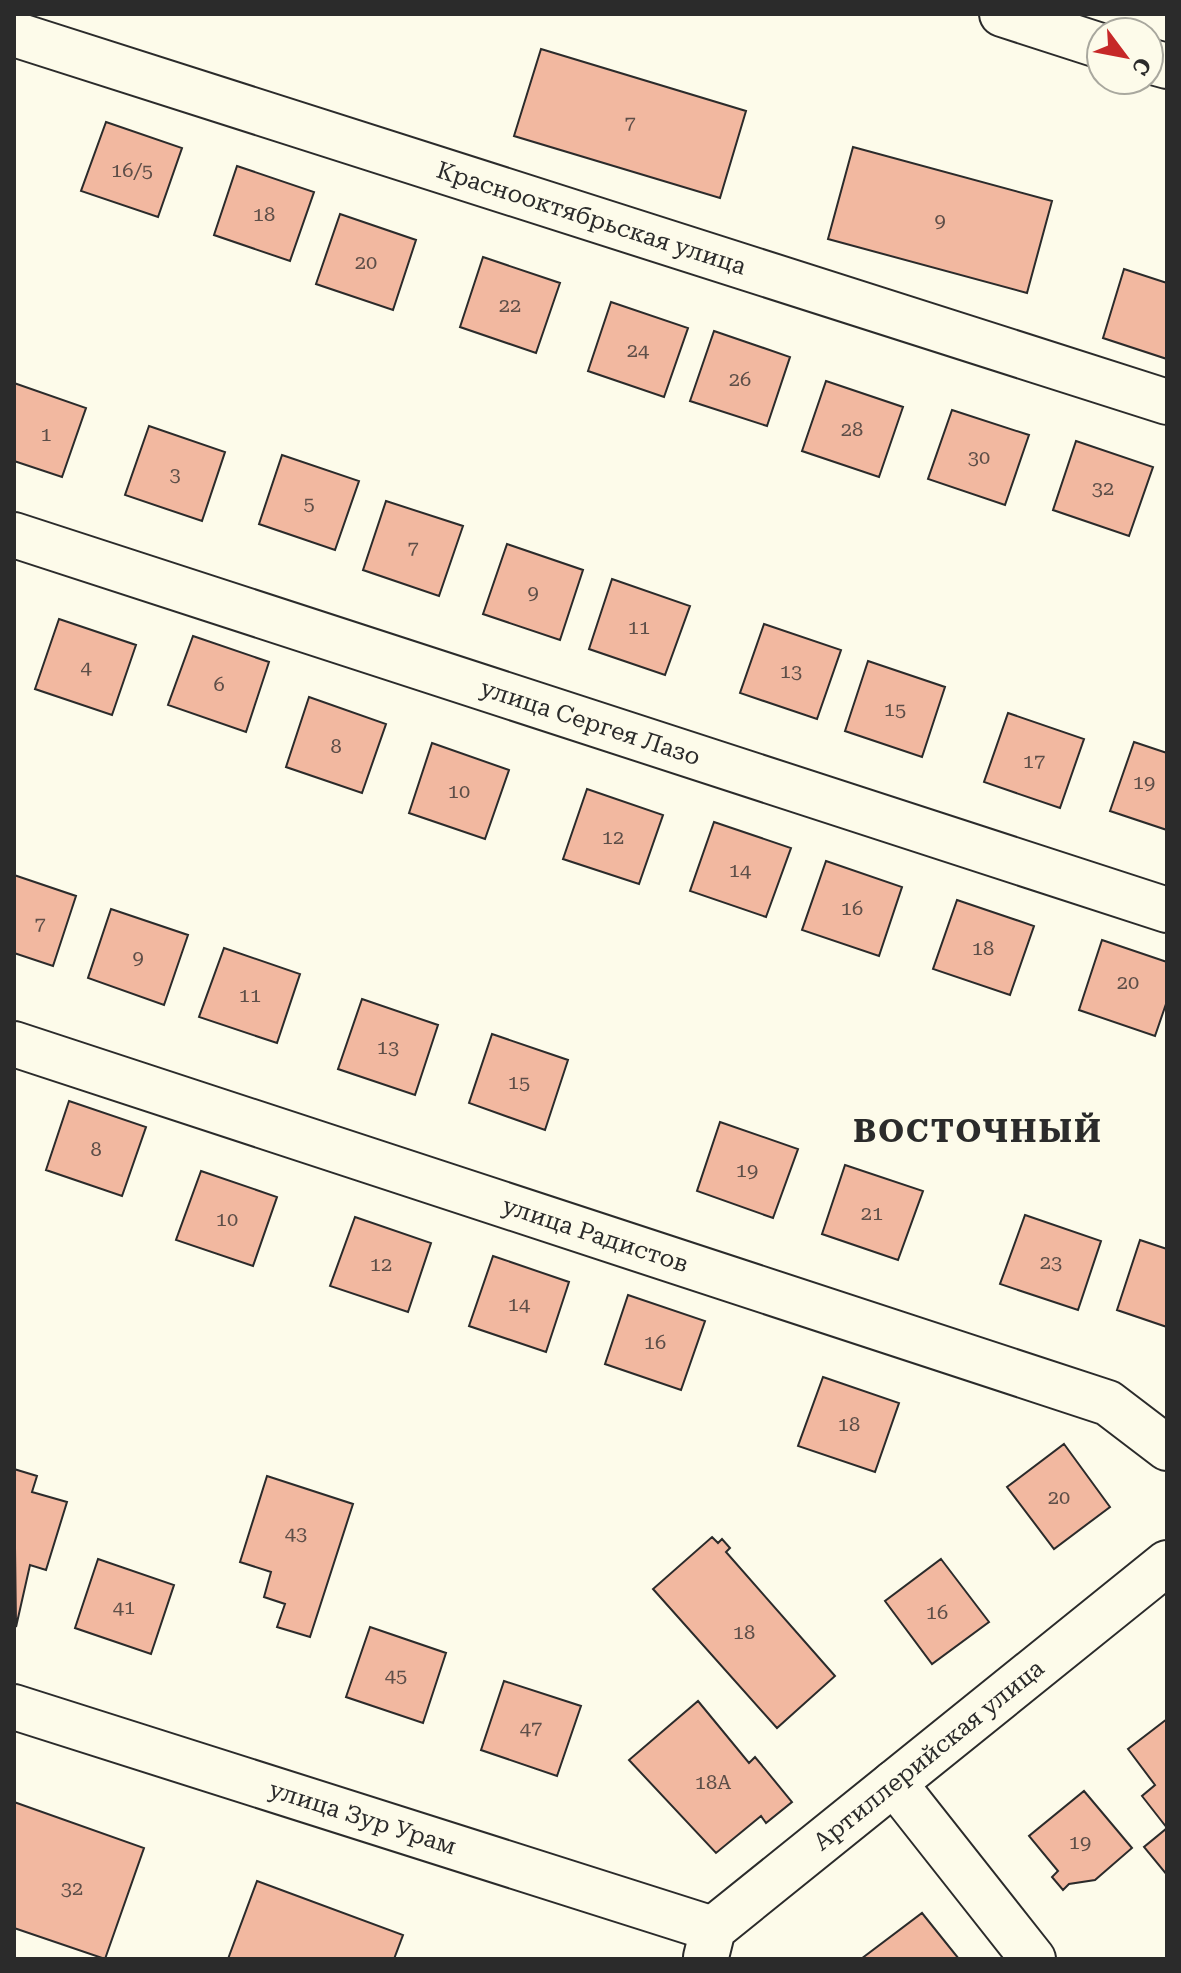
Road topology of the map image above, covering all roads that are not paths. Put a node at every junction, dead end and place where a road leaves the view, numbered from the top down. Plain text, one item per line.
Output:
1 (1002, 14) edge
2 (14, 34) edge
3 (1085, 41) edge
4 (1167, 402) edge
5 (14, 535) edge
6 (1167, 910) edge
7 (14, 1044) edge
8 (1167, 1448) edge
9 (1167, 1563) edge
10 (14, 1707) edge
11 (894, 1783) junction
12 (709, 1944) edge
13 (1033, 1959) edge

1 - 3 street
2 - 4 street, Краснооктябрьская улица
5 - 6 street, улица Сергея Лазо
7 - 8 street, улица Радистов
9 - 11 street, Артиллерийская улица
10 - 12 street, улица Зур Урам
11 - 12 street, Артиллерийская улица
11 - 13 street

